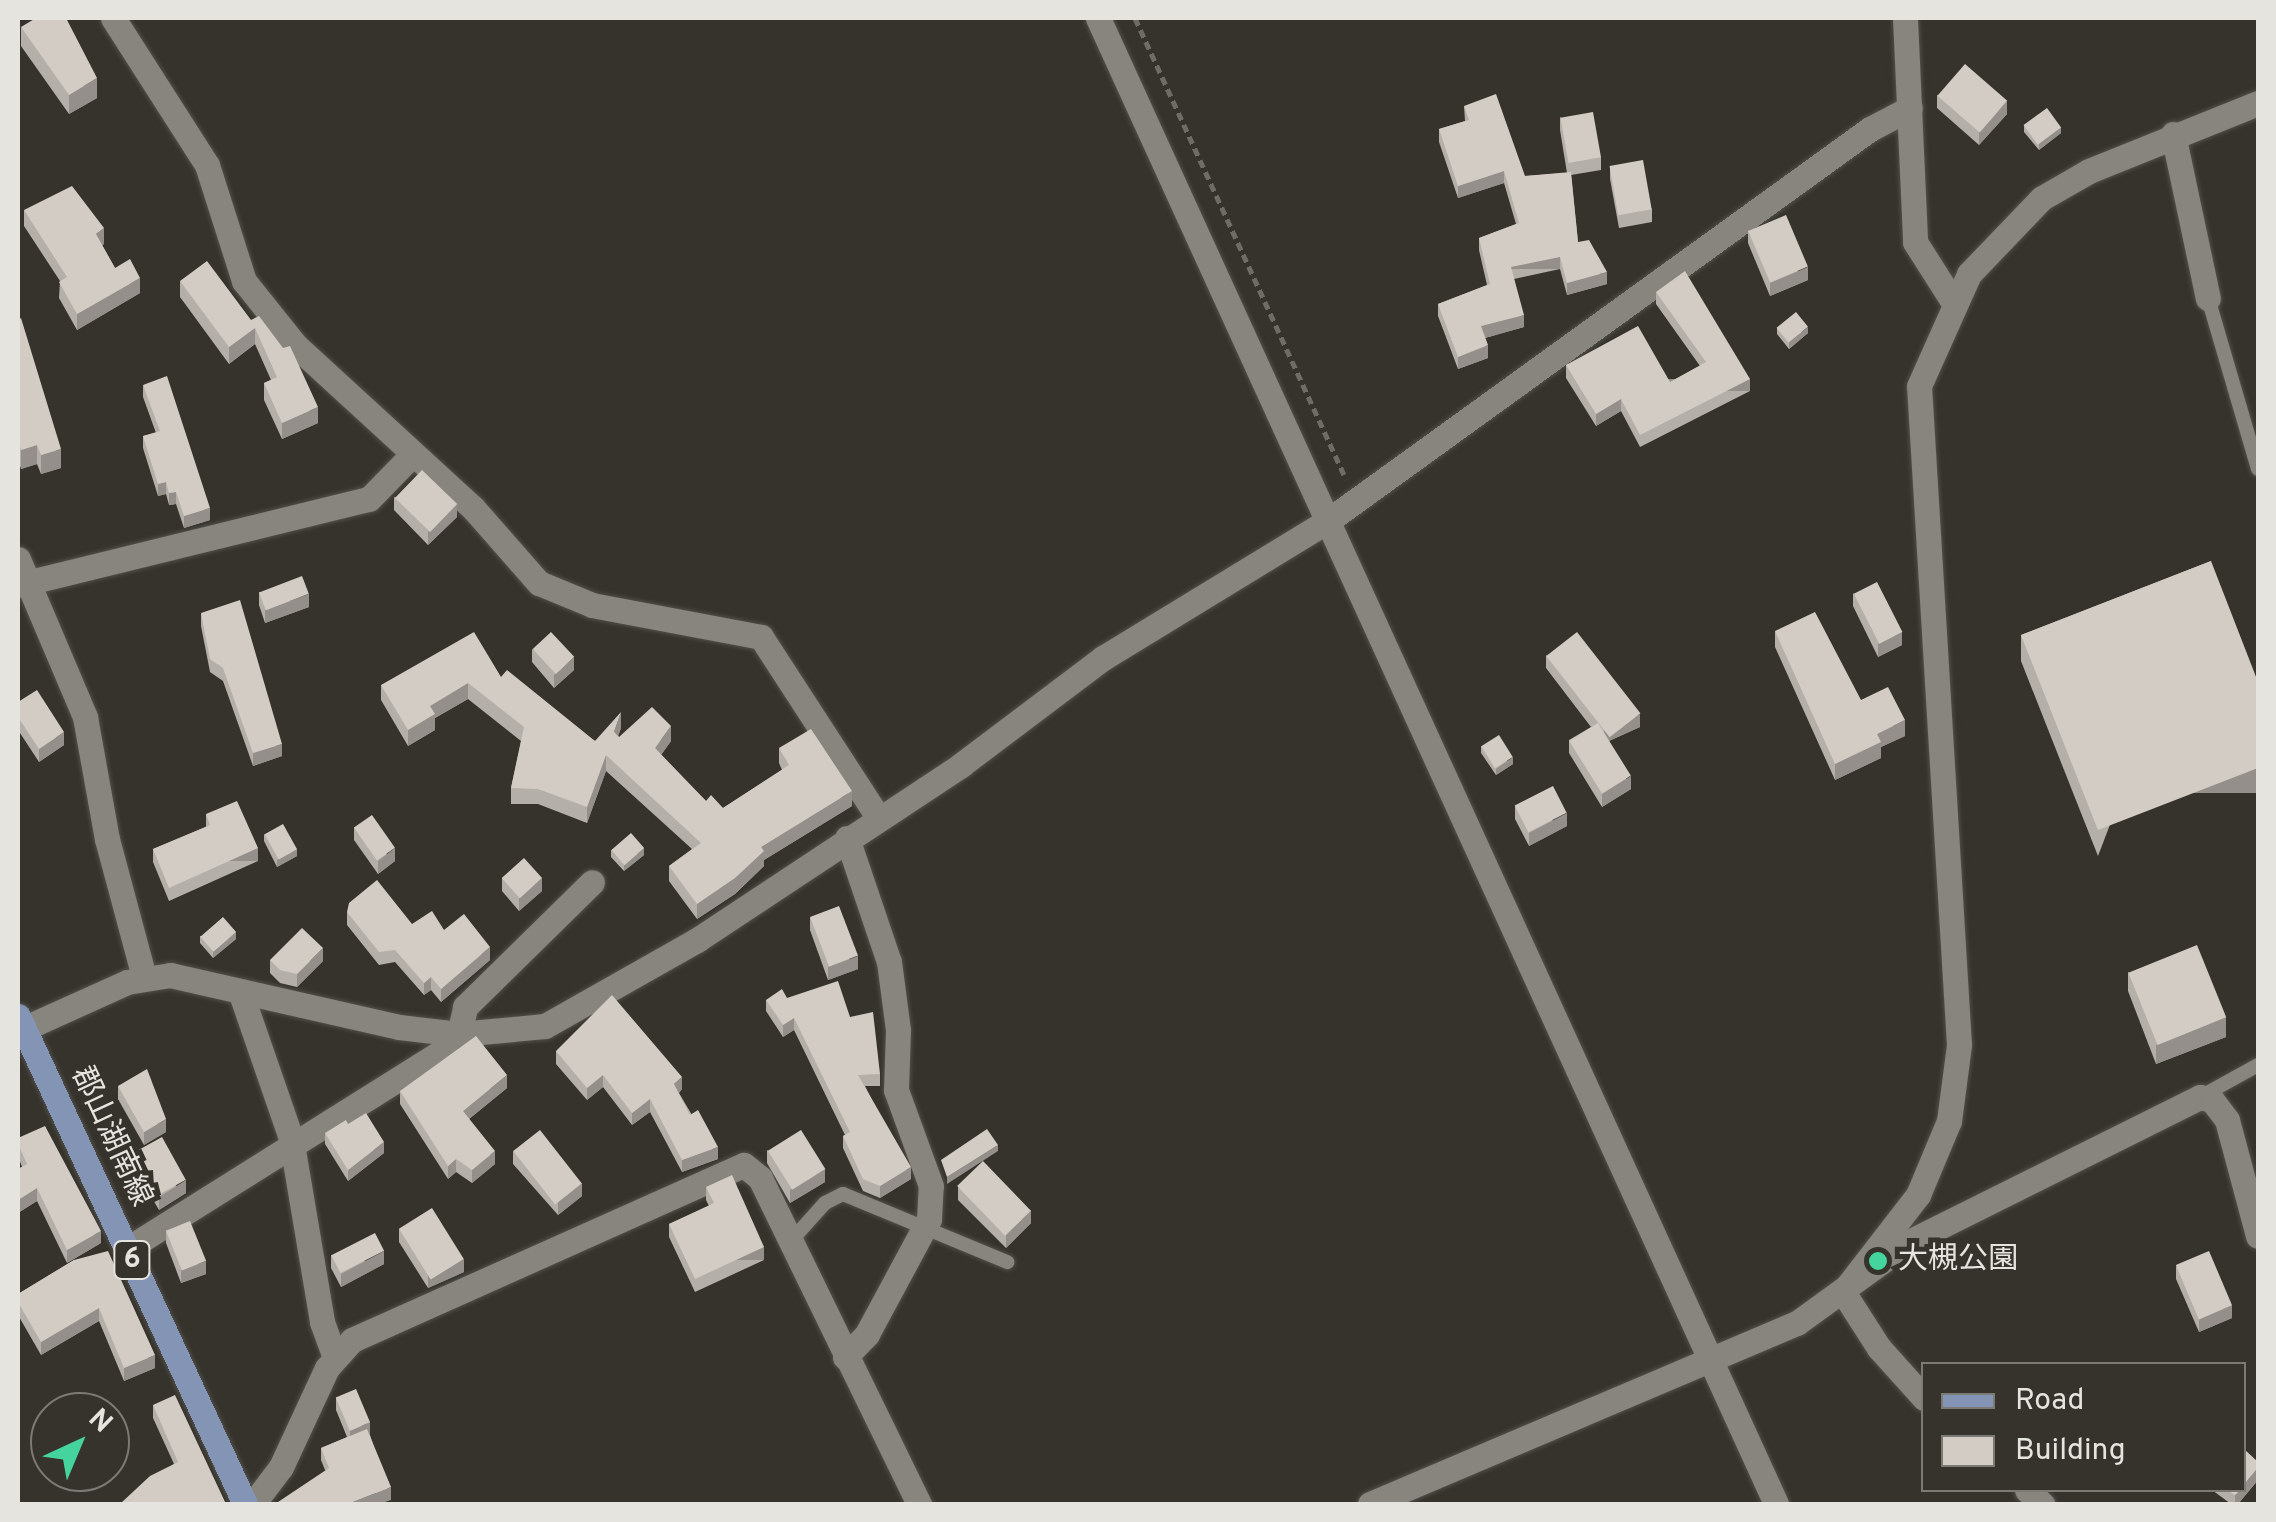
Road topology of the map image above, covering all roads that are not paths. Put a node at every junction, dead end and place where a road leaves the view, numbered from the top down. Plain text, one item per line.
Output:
1 (113, 18) edge
2 (1098, 18) edge
3 (1905, 18) edge
4 (2258, 103) edge
5 (1910, 108) junction
6 (2173, 134) junction
7 (2208, 298) joint
8 (1952, 300) junction
9 (411, 456) junction
10 (2258, 469) edge
11 (1329, 520) junction
12 (20, 576) edge
13 (878, 817) junction
14 (847, 838) junction
15 (592, 882) dead end
16 (144, 978) junction
17 (240, 991) junction
18 (20, 1022) edge
19 (459, 1034) junction
20 (2258, 1065) edge
21 (2200, 1097) junction
22 (293, 1148) junction
23 (923, 1230) junction
24 (2258, 1236) edge
25 (790, 1242) junction
26 (127, 1249) junction
27 (1007, 1262) dead end
28 (1844, 1292) junction
29 (335, 1358) junction
30 (845, 1358) junction
31 (1712, 1363) junction
32 (1921, 1395) edge
33 (245, 1504) edge
34 (254, 1504) edge
35 (918, 1504) edge
36 (1370, 1504) edge
37 (1776, 1504) edge

1 - 9 street
2 - 11 street
3 - 5 street
4 - 6 street
5 - 8 street
5 - 11 street
6 - 7 street
6 - 8 street
7 - 10 lane
8 - 28 street
9 - 12 street
9 - 13 street
11 - 13 street
11 - 31 street
12 - 16 street
13 - 14 street
14 - 19 street
14 - 23 street
15 - 19 street
16 - 17 street
16 - 18 street
17 - 19 street
17 - 22 street
18 - 26 main road, 郡山湖南線 / 6
19 - 22 street
20 - 21 lane
21 - 24 street
21 - 28 street
22 - 26 street
22 - 29 street
23 - 25 lane
23 - 27 lane
23 - 30 street
25 - 29 street
25 - 30 street
26 - 33 main road, 郡山湖南線 / 6
28 - 31 street
28 - 32 street
29 - 34 street
30 - 35 street
31 - 36 street
31 - 37 street

